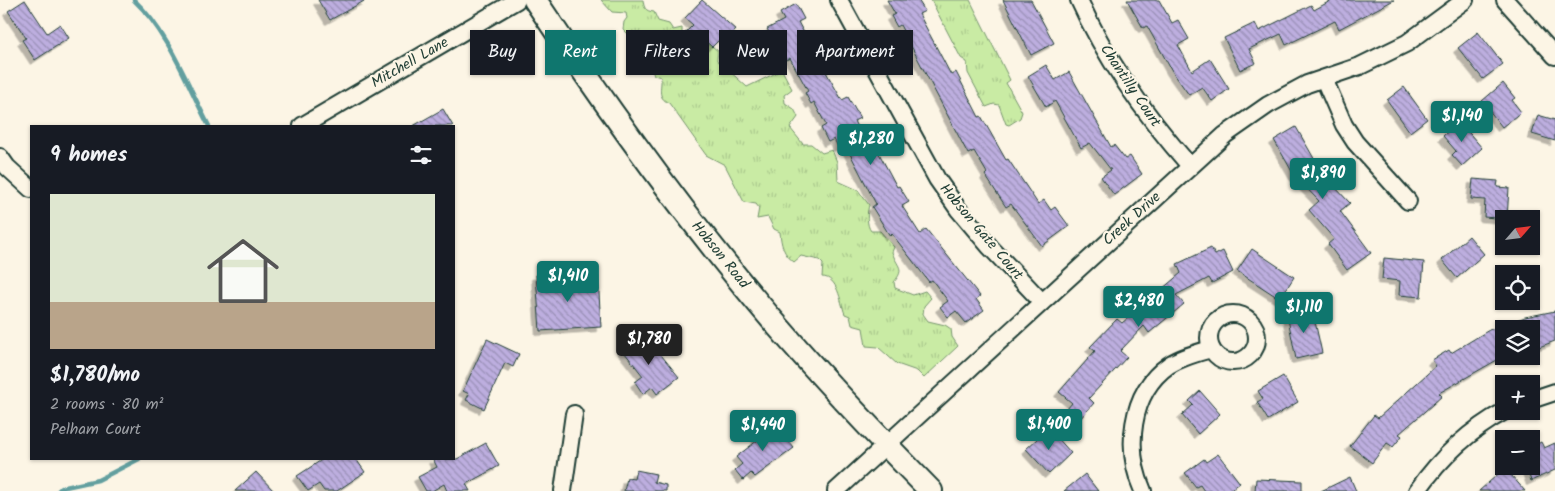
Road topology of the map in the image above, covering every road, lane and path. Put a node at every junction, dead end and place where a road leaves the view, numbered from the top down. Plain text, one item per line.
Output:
1 (518, 0) edge
2 (534, 0) edge
3 (839, 0) edge
4 (1079, 0) edge
5 (1465, 0) edge
6 (1505, 0) edge
7 (1555, 56) edge
8 (1324, 79) junction
9 (304, 125) edge
10 (0, 157) edge
11 (1190, 166) junction
12 (30, 187) edge
13 (1408, 202) dead end
14 (1042, 302) junction
15 (1212, 348) dead end
16 (1555, 392) edge
17 (1540, 397) edge
18 (574, 414) dead end
19 (1495, 418) edge
20 (886, 446) junction
21 (564, 491) edge
22 (836, 491) edge
23 (931, 491) edge
24 (1144, 491) edge
25 (1417, 491) edge

1 - 9 street, Mitchell Lane
2 - 20 main road, Hobson Road
3 - 14 street, Hobson Gate Court
4 - 11 street, Chantilly Court
5 - 8 street, Creek Drive
6 - 7 street
8 - 11 street, Creek Drive
8 - 13 street
10 - 12 street
11 - 14 street, Creek Drive
14 - 20 street, Creek Drive
15 - 24 street
16 - 17 street
18 - 21 street
19 - 25 street
20 - 22 street, Creek Drive
20 - 23 main road, Hobson Road

